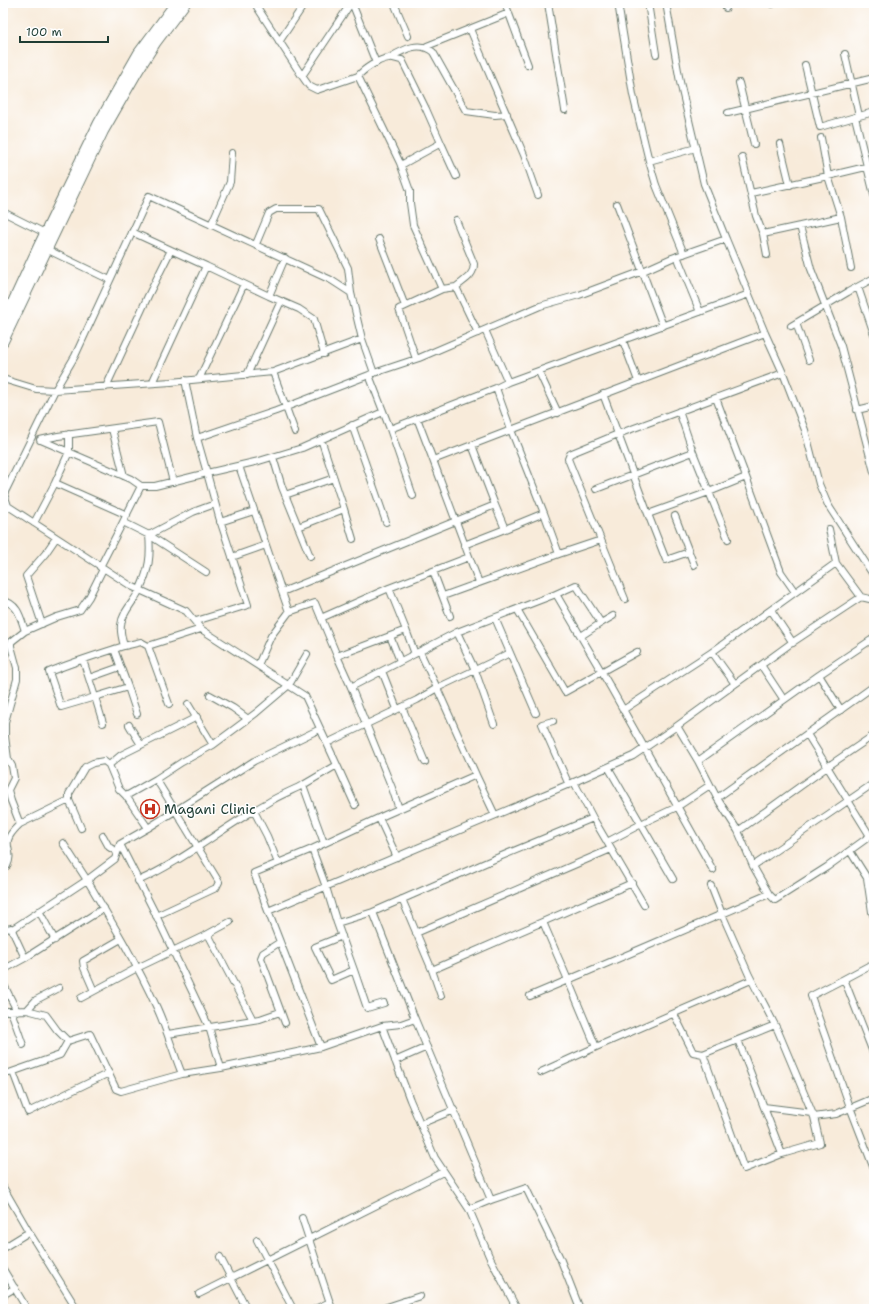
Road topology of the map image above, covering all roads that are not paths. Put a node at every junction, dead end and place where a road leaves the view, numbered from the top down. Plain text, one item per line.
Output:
1 (176, 3) edge
2 (185, 3) edge
3 (260, 3) edge
4 (305, 3) edge
5 (352, 3) edge
6 (394, 3) edge
7 (505, 3) edge
8 (548, 3) edge
9 (618, 3) edge
10 (648, 3) edge
11 (666, 3) edge
12 (508, 13) junction
13 (470, 29) junction
14 (408, 36) dead end
15 (278, 42) junction
16 (427, 46) junction
17 (656, 54) dead end
18 (845, 54) dead end
19 (389, 58) junction
20 (376, 63) junction
21 (528, 65) dead end
22 (805, 65) dead end
23 (302, 76) junction
24 (358, 76) junction
25 (874, 78) edge
26 (739, 83) dead end
27 (851, 83) junction
28 (812, 92) junction
29 (745, 109) junction
30 (565, 110) dead end
31 (874, 112) edge
32 (728, 113) dead end
33 (507, 114) junction
34 (857, 116) junction
35 (821, 138) dead end
36 (440, 143) junction
37 (754, 144) dead end
38 (780, 144) dead end
39 (696, 148) junction
40 (232, 153) dead end
41 (742, 157) dead end
42 (649, 160) junction
43 (401, 165) junction
44 (874, 166) edge
45 (867, 167) junction
46 (456, 176) dead end
47 (828, 176) junction
48 (790, 185) junction
49 (751, 193) junction
50 (538, 195) dead end
51 (874, 195) edge
52 (617, 204) dead end
53 (3, 212) edge
54 (842, 217) junction
55 (456, 220) dead end
56 (211, 225) junction
57 (800, 226) junction
58 (132, 232) junction
59 (45, 233) junction
60 (763, 234) junction
61 (379, 239) dead end
62 (726, 239) junction
63 (256, 244) junction
64 (43, 247) junction
65 (171, 250) junction
66 (684, 254) junction
67 (766, 255) dead end
68 (677, 256) junction
69 (285, 258) junction
70 (206, 266) junction
71 (850, 268) dead end
72 (643, 271) junction
73 (874, 278) edge
74 (110, 280) junction
75 (244, 284) junction
76 (456, 286) junction
77 (858, 287) junction
78 (442, 289) junction
79 (351, 292) junction
80 (749, 294) junction
81 (269, 296) junction
82 (281, 301) junction
83 (405, 306) junction
84 (825, 306) junction
85 (700, 312) junction
86 (4, 320) edge
87 (872, 321) edge
88 (663, 326) junction
89 (485, 330) junction
90 (478, 333) junction
91 (765, 333) junction
92 (874, 334) edge
93 (362, 339) junction
94 (3, 341) edge
95 (623, 341) junction
96 (324, 354) junction
97 (416, 359) junction
98 (809, 360) dead end
99 (273, 372) junction
100 (539, 372) junction
101 (783, 373) junction
102 (372, 374) junction
103 (247, 375) junction
104 (3, 379) edge
105 (199, 379) junction
106 (185, 380) junction
107 (638, 381) junction
108 (508, 382) junction
109 (152, 383) junction
110 (106, 387) junction
111 (496, 388) junction
112 (55, 390) junction
113 (603, 394) junction
114 (716, 398) junction
115 (874, 406) edge
116 (286, 407) junction
117 (857, 410) junction
118 (679, 411) junction
119 (383, 412) junction
120 (558, 413) junction
121 (417, 418) junction
122 (352, 425) junction
123 (112, 429) junction
124 (390, 429) junction
125 (511, 430) junction
126 (294, 432) dead end
127 (69, 434) junction
128 (618, 434) junction
129 (32, 436) junction
130 (197, 438) junction
131 (321, 439) junction
132 (40, 440) junction
133 (472, 445) junction
134 (69, 452) junction
135 (693, 452) junction
136 (273, 457) junction
137 (433, 460) junction
138 (239, 466) junction
139 (874, 472) edge
140 (206, 473) junction
141 (634, 474) junction
142 (124, 476) junction
143 (746, 477) junction
144 (334, 478) junction
145 (173, 482) junction
146 (55, 483) junction
147 (142, 486) junction
148 (596, 489) dead end
149 (709, 492) junction
150 (285, 495) junction
151 (413, 496) dead end
152 (215, 504) junction
153 (495, 505) junction
154 (344, 510) junction
155 (254, 511) junction
156 (544, 513) junction
157 (648, 514) junction
158 (127, 515) junction
159 (675, 516) dead end
160 (455, 521) junction
161 (123, 522) junction
162 (220, 522) junction
163 (386, 522) dead end
164 (34, 524) junction
165 (298, 527) junction
166 (504, 529) junction
167 (829, 529) dead end
168 (149, 535) junction
169 (56, 538) junction
170 (354, 538) dead end
171 (728, 539) dead end
172 (601, 540) junction
173 (266, 545) junction
174 (464, 545) junction
175 (689, 552) junction
176 (559, 554) junction
177 (310, 556) dead end
178 (232, 557) junction
179 (469, 557) junction
180 (836, 563) junction
181 (694, 565) dead end
182 (102, 568) junction
183 (433, 571) junction
184 (206, 572) dead end
185 (874, 576) edge
186 (479, 583) junction
187 (389, 588) junction
188 (140, 591) junction
189 (282, 592) junction
190 (795, 592) junction
191 (556, 594) junction
192 (443, 596) junction
193 (861, 597) junction
194 (625, 599) dead end
195 (874, 600) edge
196 (3, 601) edge
197 (518, 609) junction
198 (771, 610) junction
199 (289, 612) junction
200 (450, 616) dead end
201 (613, 616) dead end
202 (322, 618) junction
203 (495, 618) junction
204 (196, 622) junction
205 (601, 623) junction
206 (42, 624) junction
207 (201, 628) junction
208 (406, 630) junction
209 (26, 631) junction
210 (457, 632) junction
211 (390, 636) junction
212 (580, 636) junction
213 (874, 638) edge
214 (793, 643) junction
215 (124, 646) junction
216 (148, 646) junction
217 (114, 649) junction
218 (636, 652) dead end
219 (712, 652) junction
220 (417, 653) junction
221 (510, 653) junction
222 (307, 654) dead end
223 (337, 656) junction
224 (83, 660) junction
225 (400, 662) junction
226 (258, 665) junction
227 (761, 665) junction
228 (120, 667) junction
229 (475, 670) junction
230 (382, 671) junction
231 (602, 673) junction
232 (819, 675) junction
233 (89, 678) junction
234 (735, 684) junction
235 (289, 685) junction
236 (874, 686) edge
237 (128, 687) junction
238 (351, 687) junction
239 (437, 688) junction
240 (210, 695) dead end
241 (95, 697) junction
242 (784, 700) junction
243 (3, 702) edge
244 (10, 703) junction
245 (170, 704) dead end
246 (188, 704) dead end
247 (400, 708) junction
248 (623, 710) junction
249 (841, 710) junction
250 (536, 713) dead end
251 (137, 714) dead end
252 (197, 717) junction
253 (248, 719) junction
254 (552, 721) dead end
255 (103, 722) dead end
256 (366, 724) junction
257 (494, 724) dead end
258 (130, 725) dead end
259 (677, 726) junction
260 (320, 729) junction
261 (806, 734) junction
262 (874, 735) edge
263 (327, 743) junction
264 (141, 745) junction
265 (213, 745) junction
266 (645, 748) junction
267 (698, 761) junction
268 (425, 762) dead end
269 (109, 765) junction
270 (337, 765) junction
271 (608, 767) junction
272 (827, 767) junction
273 (476, 775) junction
274 (156, 779) junction
275 (874, 782) edge
276 (571, 784) junction
277 (303, 785) junction
278 (710, 785) junction
279 (126, 796) junction
280 (717, 798) junction
281 (69, 800) junction
282 (847, 801) junction
283 (355, 805) dead end
284 (677, 807) junction
285 (399, 809) junction
286 (176, 811) junction
287 (254, 811) junction
288 (495, 816) junction
289 (379, 818) junction
290 (593, 818) junction
291 (20, 824) junction
292 (641, 824) junction
293 (81, 828) dead end
294 (148, 828) junction
295 (738, 831) junction
296 (872, 835) edge
297 (103, 836) dead end
298 (607, 842) junction
299 (63, 843) dead end
300 (324, 843) junction
301 (120, 844) junction
302 (198, 847) junction
303 (312, 849) junction
304 (611, 849) junction
305 (850, 851) junction
306 (117, 852) junction
307 (397, 857) junction
308 (278, 863) junction
309 (753, 866) junction
310 (3, 868) edge
311 (713, 870) dead end
312 (673, 879) dead end
313 (87, 880) junction
314 (138, 881) junction
315 (632, 883) junction
316 (711, 886) dead end
317 (326, 887) junction
318 (769, 894) junction
319 (402, 899) junction
320 (644, 905) dead end
321 (104, 908) junction
322 (39, 911) junction
323 (268, 911) junction
324 (372, 912) junction
325 (722, 914) junction
326 (156, 916) junction
327 (874, 917) edge
328 (230, 922) dead end
329 (543, 922) junction
330 (337, 923) junction
331 (11, 928) junction
332 (3, 929) edge
333 (416, 933) junction
334 (208, 934) junction
335 (342, 936) junction
336 (121, 939) junction
337 (55, 940) junction
338 (280, 942) junction
339 (174, 951) junction
340 (25, 958) junction
341 (874, 964) edge
342 (136, 968) junction
343 (3, 970) edge
344 (354, 970) junction
345 (432, 970) junction
346 (844, 979) junction
347 (568, 980) junction
348 (752, 980) junction
349 (3, 983) edge
350 (59, 988) dead end
351 (94, 991) junction
352 (441, 996) dead end
353 (530, 996) dead end
354 (81, 998) dead end
355 (384, 1003) dead end
356 (27, 1010) junction
357 (3, 1011) edge
358 (14, 1011) junction
359 (280, 1012) junction
360 (674, 1014) junction
361 (415, 1019) junction
362 (253, 1020) junction
363 (284, 1023) dead end
364 (775, 1025) junction
365 (382, 1026) junction
366 (209, 1027) junction
367 (168, 1034) junction
368 (738, 1040) junction
369 (68, 1041) junction
370 (23, 1045) dead end
371 (321, 1047) junction
372 (427, 1047) junction
373 (596, 1047) junction
374 (703, 1054) junction
375 (874, 1055) edge
376 (395, 1061) junction
377 (221, 1068) junction
378 (13, 1072) junction
379 (541, 1072) dead end
380 (3, 1073) edge
381 (109, 1073) junction
382 (182, 1074) junction
383 (874, 1098) edge
384 (764, 1107) junction
385 (850, 1107) junction
386 (454, 1110) junction
387 (813, 1115) junction
388 (420, 1124) junction
389 (782, 1154) junction
390 (874, 1169) edge
391 (443, 1172) junction
392 (3, 1187) edge
393 (491, 1200) junction
394 (469, 1209) junction
395 (302, 1218) dead end
396 (29, 1232) junction
397 (309, 1239) junction
398 (257, 1240) dead end
399 (3, 1248) edge
400 (220, 1257) dead end
401 (267, 1260) junction
402 (3, 1269) edge
403 (231, 1278) junction
404 (14, 1288) junction
405 (199, 1294) dead end
406 (3, 1295) edge
407 (420, 1296) dead end
408 (404, 1301) junction
409 (330, 1302) junction
410 (388, 1308) edge
411 (27, 1309) edge
412 (77, 1309) edge
413 (247, 1309) edge
414 (293, 1309) edge
415 (315, 1309) edge
416 (332, 1309) edge
417 (381, 1309) edge
418 (407, 1309) edge
419 (517, 1309) edge
420 (580, 1309) edge

1 - 59 main road
2 - 64 main road
3 - 15 street
4 - 15 street
5 - 20 street
5 - 23 street
6 - 14 street
7 - 12 street
8 - 30 street
9 - 42 street
10 - 17 street
11 - 39 street
12 - 13 street
12 - 21 street
13 - 16 street
13 - 33 street
15 - 23 street
16 - 19 street
16 - 33 street
18 - 27 street
19 - 20 street
19 - 36 street
20 - 24 street
22 - 28 street
23 - 24 street
24 - 43 street
25 - 27 street
26 - 29 street
27 - 28 street
27 - 34 street
28 - 29 street
28 - 34 street
29 - 32 street
29 - 37 street
31 - 34 street
33 - 50 street
34 - 45 street
35 - 47 street
36 - 43 street
36 - 46 street
38 - 48 street
39 - 42 street
39 - 62 street
40 - 56 street
41 - 49 street
42 - 66 street
43 - 78 street
44 - 45 street
45 - 47 street
45 - 51 street
47 - 48 street
47 - 54 street
48 - 49 street
49 - 60 street
52 - 72 street
53 - 59 street
54 - 57 street
54 - 71 street
55 - 76 street
56 - 58 street
56 - 63 street
57 - 60 street
57 - 84 street
58 - 65 street
58 - 74 street
59 - 64 main road
60 - 67 street
61 - 83 street
62 - 66 street
62 - 80 street
63 - 69 street
63 - 79 street
64 - 74 street
64 - 86 main road
64 - 94 main road
65 - 70 street
65 - 110 street
66 - 68 street
68 - 72 street
68 - 85 street
69 - 79 street
69 - 81 street
70 - 75 street
70 - 109 street
72 - 88 street
72 - 89 street
73 - 77 street
74 - 112 street
75 - 81 street
75 - 105 street
76 - 78 street
76 - 90 street
77 - 84 street
77 - 87 street
78 - 83 street
79 - 93 street
80 - 85 street
80 - 91 street
81 - 82 street
82 - 96 street
82 - 103 street
83 - 97 street
84 - 98 street
84 - 117 street
85 - 88 street
87 - 92 street
88 - 95 street
89 - 90 street
89 - 108 street
90 - 97 street
91 - 101 street
91 - 107 street
93 - 96 street
93 - 102 street
95 - 100 street
95 - 107 street
96 - 99 street
97 - 102 street
99 - 103 street
99 - 116 street
100 - 108 street
100 - 120 street
101 - 114 street
101 - 185 street
102 - 116 street
102 - 119 street
103 - 105 street
104 - 112 street
105 - 106 street
106 - 109 street
106 - 130 street
107 - 113 street
108 - 111 street
109 - 110 street
110 - 112 street
111 - 121 street
111 - 125 street
112 - 129 street
113 - 120 street
113 - 128 street
114 - 118 street
114 - 143 street
115 - 117 street
116 - 126 street
116 - 130 street
117 - 139 street
118 - 128 street
118 - 135 street
119 - 122 street
119 - 124 street
120 - 125 street
121 - 124 street
121 - 137 street
122 - 131 street
122 - 163 street
123 - 127 street
123 - 142 street
123 - 145 street
124 - 151 street
125 - 133 street
125 - 156 street
127 - 132 street
127 - 134 street
128 - 141 street
128 - 172 street
129 - 132 street
129 - 164 street
130 - 140 street
131 - 136 street
131 - 144 street
132 - 134 street
133 - 137 street
133 - 153 street
134 - 142 street
134 - 146 street
135 - 141 street
135 - 149 street
136 - 138 street
136 - 150 street
137 - 160 street
138 - 140 street
138 - 155 street
140 - 145 street
140 - 152 street
141 - 148 street
141 - 157 street
142 - 147 street
143 - 149 street
143 - 190 street
144 - 150 street
144 - 154 street
145 - 147 street
146 - 158 street
146 - 164 street
147 - 158 street
149 - 157 street
149 - 171 street
150 - 165 street
152 - 162 street
152 - 168 street
153 - 160 street
153 - 166 street
154 - 165 street
154 - 170 street
155 - 162 street
155 - 173 street
156 - 166 street
156 - 176 street
157 - 175 street
158 - 161 street
159 - 175 street
160 - 174 street
160 - 189 street
161 - 168 street
161 - 182 street
162 - 178 street
164 - 169 street
165 - 177 street
166 - 174 street
167 - 180 street
168 - 184 street
168 - 188 street
169 - 182 street
169 - 206 street
172 - 176 street
172 - 194 street
173 - 178 street
173 - 189 street
174 - 179 street
175 - 181 street
176 - 186 street
178 - 204 street
179 - 183 street
179 - 186 street
180 - 190 street
180 - 193 street
182 - 188 street
182 - 206 street
183 - 187 street
183 - 192 street
186 - 192 street
187 - 202 street
187 - 208 street
188 - 204 street
188 - 215 street
189 - 199 street
190 - 198 street
191 - 197 street
191 - 205 street
191 - 212 street
192 - 200 street
193 - 195 street
193 - 214 street
196 - 209 street
197 - 203 street
197 - 231 street
198 - 214 street
198 - 219 street
199 - 202 street
199 - 226 street
201 - 205 street
202 - 223 street
203 - 210 street
203 - 221 street
204 - 207 street
205 - 212 street
206 - 209 street
207 - 216 street
207 - 226 street
208 - 211 street
208 - 220 street
209 - 244 street
210 - 220 street
210 - 229 street
211 - 223 street
211 - 225 street
212 - 231 street
213 - 232 street
214 - 227 street
215 - 216 street
215 - 217 street
216 - 245 street
217 - 224 street
217 - 228 street
218 - 231 street
219 - 234 street
219 - 248 street
220 - 225 street
220 - 239 street
221 - 229 street
221 - 250 street
222 - 235 street
223 - 238 street
224 - 233 street
224 - 241 street
225 - 230 street
226 - 235 street
227 - 234 street
227 - 242 street
228 - 233 street
228 - 237 street
229 - 239 street
229 - 257 street
230 - 238 street
230 - 247 street
231 - 248 street
232 - 242 street
232 - 249 street
233 - 241 street
234 - 259 street
235 - 253 street
235 - 260 street
236 - 249 street
237 - 241 street
237 - 251 street
238 - 256 street
239 - 247 street
239 - 273 street
240 - 253 street
241 - 255 street
242 - 267 street
243 - 244 street
244 - 291 street
246 - 252 street
247 - 256 street
247 - 268 street
248 - 266 street
249 - 261 street
252 - 264 street
252 - 265 street
253 - 265 street
254 - 276 street
256 - 263 street
256 - 285 street
258 - 264 street
259 - 266 street
259 - 267 street
260 - 263 street
260 - 286 street
261 - 272 street
261 - 280 street
262 - 272 street
263 - 270 street
264 - 269 street
265 - 274 street
266 - 271 street
266 - 284 street
267 - 278 street
269 - 279 street
269 - 281 street
270 - 277 street
270 - 283 street
271 - 276 street
271 - 292 street
272 - 282 street
272 - 295 street
273 - 285 street
273 - 288 street
274 - 279 street
274 - 286 street
275 - 282 street
276 - 288 street
276 - 290 street
277 - 287 street
277 - 300 street
278 - 280 street
278 - 284 street
279 - 294 street
280 - 295 street
281 - 291 street
281 - 293 street
282 - 296 street
282 - 309 street
284 - 292 street
284 - 311 street
285 - 289 street
286 - 294 street
286 - 302 street
287 - 302 street
287 - 308 street
288 - 307 street
289 - 300 street
289 - 307 street
290 - 298 street
290 - 319 street
291 - 310 street
292 - 298 street
292 - 312 street
294 - 301 street
295 - 309 street
296 - 305 street
297 - 306 street
298 - 304 street
299 - 313 street
300 - 303 street
301 - 306 street
301 - 314 street
302 - 314 street
302 - 326 street
303 - 308 street
303 - 317 street
304 - 315 street
304 - 333 street
305 - 318 street
305 - 327 street
306 - 313 street
307 - 317 street
308 - 323 street
309 - 318 street
313 - 321 street
313 - 322 street
314 - 326 street
315 - 320 street
315 - 329 street
316 - 325 street
317 - 323 street
317 - 330 street
318 - 325 street
319 - 324 street
319 - 333 street
321 - 336 street
321 - 337 street
322 - 331 street
322 - 337 street
323 - 338 street
324 - 330 street
324 - 361 street
325 - 347 street
325 - 348 street
326 - 339 street
328 - 334 street
329 - 345 street
329 - 347 street
330 - 335 street
331 - 332 street
331 - 340 street
333 - 345 street
334 - 339 street
334 - 362 street
335 - 344 street
335 - 344 street
336 - 342 street
336 - 351 street
337 - 340 street
338 - 359 street
338 - 371 street
339 - 342 street
339 - 366 street
340 - 343 street
341 - 346 street
342 - 351 street
342 - 367 street
344 - 355 street
345 - 352 street
346 - 375 street
346 - 385 street
347 - 353 street
347 - 373 street
348 - 360 street
348 - 364 street
349 - 358 street
350 - 356 street
351 - 354 street
356 - 358 street
356 - 369 street
357 - 358 street
358 - 370 street
359 - 362 street
359 - 363 street
360 - 373 street
360 - 374 street
361 - 365 street
361 - 372 street
362 - 366 street
364 - 368 street
364 - 387 street
365 - 371 street
365 - 376 street
366 - 367 street
366 - 377 street
367 - 382 street
368 - 374 street
368 - 384 street
369 - 378 street
369 - 381 street
371 - 377 street
372 - 376 street
372 - 386 street
373 - 379 street
374 - 389 street
376 - 388 street
377 - 382 street
378 - 380 street
378 - 381 street
381 - 382 street
383 - 385 street
384 - 387 street
384 - 389 street
385 - 387 street
385 - 390 street
386 - 388 street
386 - 393 street
387 - 389 street
388 - 391 street
391 - 394 street
391 - 397 street
392 - 396 street
393 - 394 street
393 - 420 street
394 - 419 street
395 - 397 street
396 - 399 street
396 - 412 street
397 - 401 street
397 - 409 street
398 - 401 street
400 - 403 street
401 - 403 street
401 - 414 street
402 - 404 street
403 - 405 street
403 - 413 street
404 - 406 street
404 - 411 street
407 - 408 street
408 - 410 street
408 - 418 street
409 - 415 street
409 - 416 street
410 - 417 street

